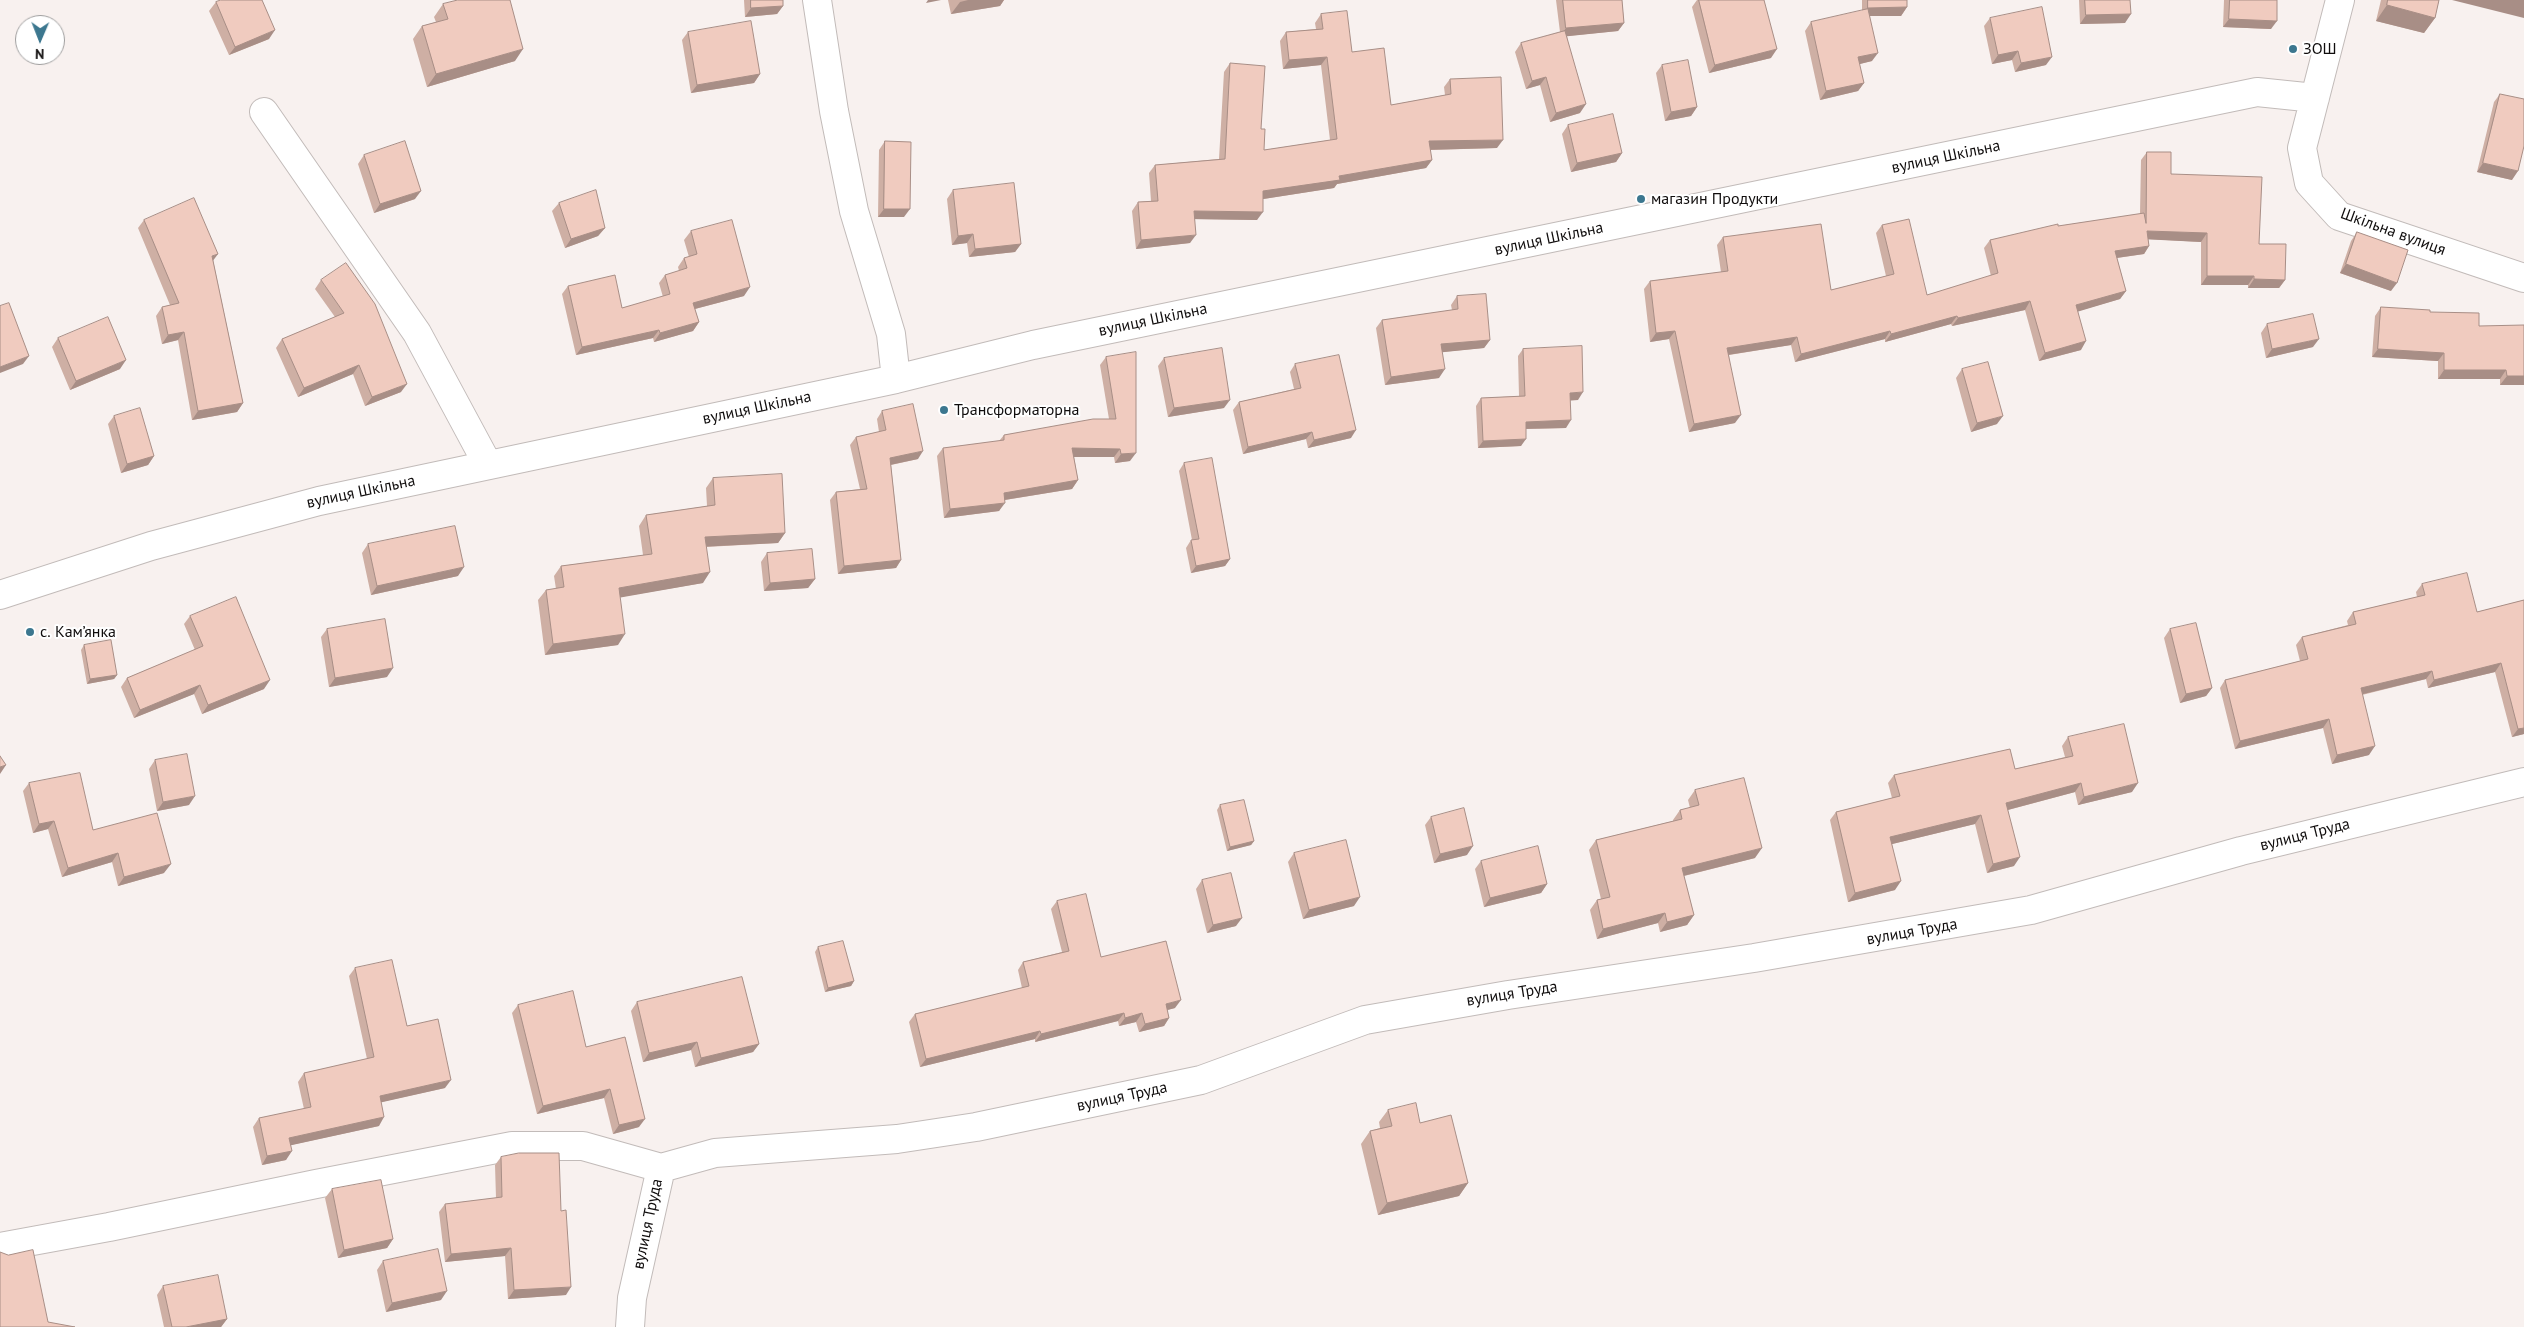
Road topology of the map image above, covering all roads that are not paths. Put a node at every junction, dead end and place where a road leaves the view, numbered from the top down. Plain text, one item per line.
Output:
1 (817, 0) edge
2 (2340, 0) edge
3 (2315, 98) junction
4 (264, 112) dead end
5 (2524, 278) edge
6 (896, 378) junction
7 (488, 465) junction
8 (0, 595) edge
9 (2524, 782) edge
10 (660, 1168) junction
11 (0, 1247) edge
12 (630, 1327) edge

1 - 6 street
2 - 3 street, Шкільна вулиця
3 - 5 street, Шкільна вулиця
3 - 6 street, вулиця Шкільна
4 - 7 street
6 - 7 street, вулиця Шкільна
7 - 8 street, вулиця Шкільна
9 - 10 street, вулиця Труда
10 - 11 street
10 - 12 street, вулиця Труда

